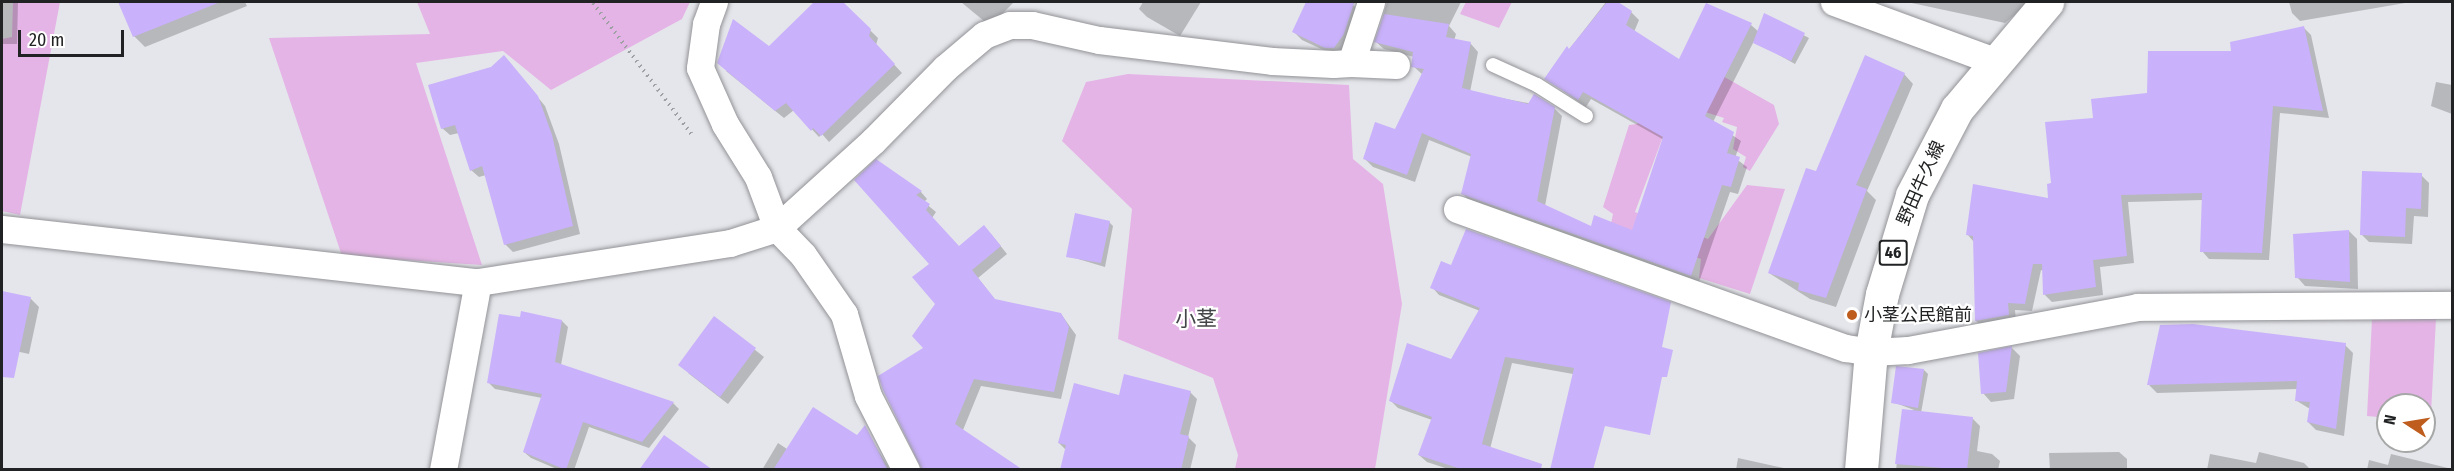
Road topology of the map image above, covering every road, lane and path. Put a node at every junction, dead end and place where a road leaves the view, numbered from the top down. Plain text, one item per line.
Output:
1 (714, 2) edge
2 (1371, 2) edge
3 (1837, 2) edge
4 (2047, 2) edge
5 (593, 3) dead end
6 (1994, 61) junction
7 (1351, 63) junction
8 (1396, 65) dead end
9 (1492, 65) dead end
10 (1586, 116) dead end
11 (696, 140) dead end
12 (1457, 209) dead end
13 (777, 228) junction
14 (2, 229) edge
15 (478, 282) junction
16 (2452, 305) edge
17 (1871, 352) junction
18 (443, 470) edge
19 (906, 470) edge
20 (1860, 470) edge

1 - 13 street
2 - 7 street
3 - 6 street
4 - 6 main road, 野田牛久線 / 46
5 - 11 path
6 - 17 main road, 野田牛久線 / 46
7 - 8 street
7 - 13 street
9 - 10 lane
12 - 17 street
13 - 15 street
13 - 19 street
14 - 15 street
15 - 18 street
16 - 17 street
17 - 20 main road, 野田牛久線 / 46

